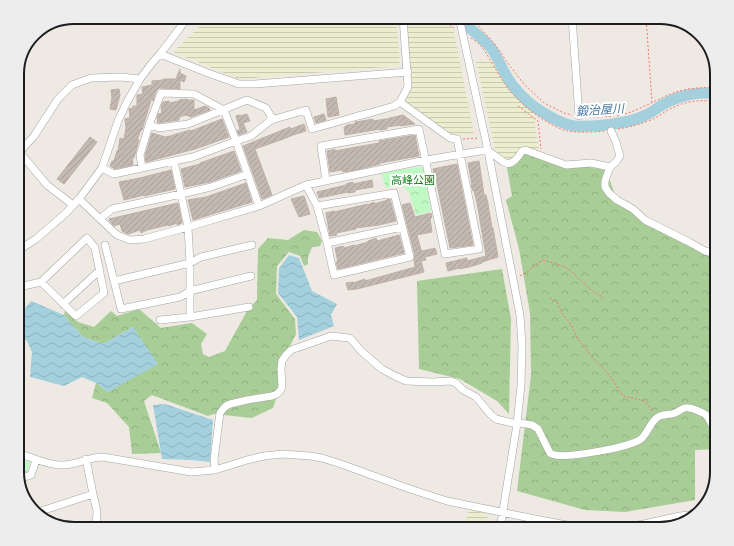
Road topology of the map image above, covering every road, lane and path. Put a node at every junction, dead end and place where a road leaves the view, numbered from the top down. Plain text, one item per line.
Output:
1 (183, 24) edge
2 (404, 24) edge
3 (450, 24) edge
4 (461, 24) edge
5 (572, 24) edge
6 (646, 24) edge
7 (462, 30) junction
8 (160, 54) junction
9 (408, 72) junction
10 (140, 79) junction
11 (710, 100) edge
12 (400, 102) junction
13 (652, 103) dead end
14 (518, 106) dead end
15 (224, 110) junction
16 (579, 116) dead end
17 (273, 120) junction
18 (149, 125) junction
19 (611, 131) junction
20 (485, 137) junction
21 (457, 139) junction
22 (236, 141) junction
23 (24, 146) edge
24 (488, 151) junction
25 (459, 154) junction
26 (540, 155) junction
27 (24, 159) edge
28 (426, 160) junction
29 (174, 161) junction
30 (610, 167) junction
31 (102, 168) junction
32 (142, 168) junction
33 (248, 174) junction
34 (326, 180) junction
35 (306, 185) junction
36 (181, 194) junction
37 (79, 199) junction
38 (73, 205) junction
39 (259, 206) junction
40 (317, 206) junction
41 (100, 219) junction
42 (188, 227) junction
43 (402, 227) junction
44 (328, 243) junction
45 (105, 245) dead end
46 (252, 245) dead end
47 (24, 247) edge
48 (710, 253) edge
49 (190, 263) junction
50 (100, 270) junction
51 (251, 276) dead end
52 (513, 278) junction
53 (114, 281) junction
54 (41, 282) junction
55 (24, 286) edge
56 (190, 291) junction
57 (550, 298) dead end
58 (604, 298) dead end
59 (64, 304) junction
60 (249, 307) dead end
61 (190, 317) junction
62 (160, 320) dead end
63 (657, 418) junction
64 (710, 422) edge
65 (517, 424) junction
66 (24, 455) edge
67 (86, 459) junction
68 (36, 460) junction
69 (215, 470) junction
70 (24, 477) edge
71 (93, 494) junction
72 (42, 511) edge
73 (502, 512) junction
74 (685, 515) edge
75 (96, 522) edge
76 (501, 522) edge
77 (553, 522) edge
78 (653, 522) edge

1 - 8 street
2 - 9 street
3 - 7 path
4 - 7 street
5 - 16 street
6 - 13 path
7 - 19 path
7 - 20 street
8 - 9 street
8 - 10 street
9 - 12 street
10 - 23 street
10 - 31 street
11 - 19 path
12 - 17 street
12 - 21 street
14 - 26 path
15 - 17 street
15 - 18 street
15 - 18 street
15 - 22 street
17 - 22 street
18 - 32 street
19 - 30 street
20 - 21 path
20 - 24 street
21 - 25 street
22 - 29 street
22 - 33 street
24 - 25 street
24 - 26 street
24 - 52 street
25 - 28 street
25 - 28 street
26 - 30 street
27 - 38 street
28 - 34 street
28 - 34 street
29 - 32 street
29 - 36 street
30 - 48 street
31 - 32 street
31 - 37 street
33 - 36 street
33 - 39 street
34 - 35 street
35 - 39 street
35 - 40 street
36 - 41 street
36 - 42 street
37 - 38 street
37 - 41 street
38 - 47 street
39 - 42 street
40 - 43 street
40 - 44 street
41 - 42 street
42 - 49 street
43 - 44 street
43 - 44 street
45 - 53 street
46 - 49 street
49 - 53 street
49 - 56 street
50 - 54 street
50 - 59 street
50 - 59 street
51 - 56 street
52 - 58 path
52 - 65 street
53 - 56 street
54 - 55 street
54 - 59 street
56 - 61 street
57 - 63 path
60 - 61 street
61 - 62 street
63 - 64 street
63 - 65 street
65 - 69 street
65 - 73 street
66 - 68 street
67 - 68 street
67 - 69 street
67 - 71 street
68 - 70 street
69 - 73 street
71 - 72 street
71 - 75 street
73 - 76 street
73 - 77 street
74 - 78 street

